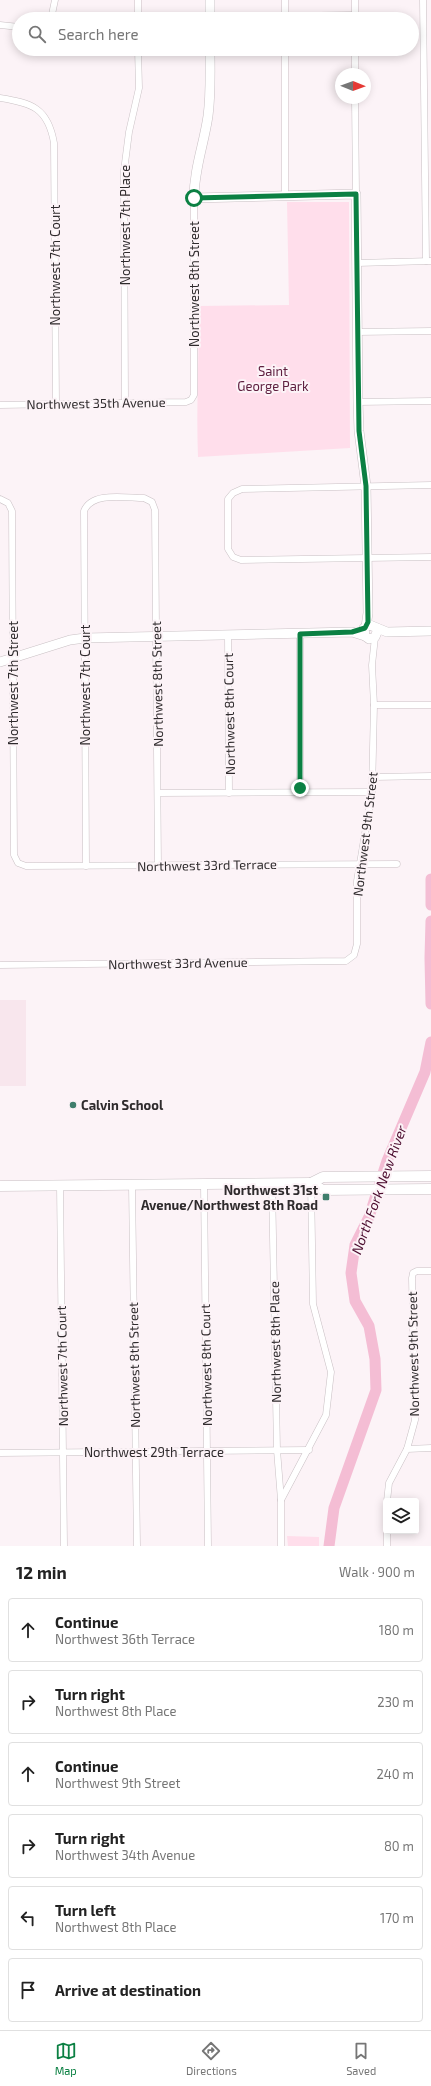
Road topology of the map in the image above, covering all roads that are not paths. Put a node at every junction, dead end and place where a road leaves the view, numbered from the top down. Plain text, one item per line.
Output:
1 (55, 0) edge
2 (138, 0) edge
3 (210, 0) edge
4 (285, 0) edge
5 (355, 0) edge
6 (423, 0) edge
7 (52, 12) edge
8 (138, 12) edge
9 (210, 12) edge
10 (285, 12) edge
11 (355, 12) edge
12 (0, 25) edge
13 (12, 26) edge
14 (138, 56) edge
15 (210, 56) edge
16 (285, 56) edge
17 (356, 56) edge
18 (356, 68) edge
19 (0, 98) edge
20 (356, 104) edge
21 (356, 194) junction
22 (285, 195) junction
23 (194, 198) junction
24 (428, 261) edge
25 (357, 263) junction
26 (431, 331) edge
27 (357, 332) junction
28 (191, 400) joint
29 (431, 401) edge
30 (358, 402) junction
31 (125, 403) junction
32 (56, 404) junction
33 (0, 405) edge
34 (431, 485) edge
35 (366, 486) junction
36 (0, 498) edge
37 (152, 502) joint
38 (431, 557) edge
39 (367, 558) junction
40 (370, 632) junction
41 (431, 632) edge
42 (300, 634) junction
43 (156, 635) junction
44 (228, 635) junction
45 (85, 638) junction
46 (13, 656) junction
47 (0, 662) edge
48 (374, 705) junction
49 (431, 705) edge
50 (431, 776) edge
51 (374, 777) junction
52 (372, 792) junction
53 (158, 793) junction
54 (229, 793) junction
55 (300, 793) junction
56 (18, 863) joint
57 (359, 863) junction
58 (397, 864) dead end
59 (86, 866) junction
60 (158, 867) junction
61 (354, 955) joint
62 (0, 965) edge
63 (431, 1176) edge
64 (272, 1183) junction
65 (311, 1183) junction
66 (204, 1184) junction
67 (60, 1185) junction
68 (132, 1185) junction
69 (0, 1186) edge
70 (431, 1189) edge
71 (431, 1271) edge
72 (431, 1448) edge
73 (407, 1449) junction
74 (277, 1450) junction
75 (309, 1450) junction
76 (63, 1452) junction
77 (136, 1452) junction
78 (208, 1452) junction
79 (0, 1453) edge
80 (387, 1498) edge
81 (281, 1500) junction
82 (387, 1534) edge
83 (64, 1546) edge
84 (137, 1546) edge
85 (208, 1546) edge
86 (281, 1546) edge
87 (387, 1546) edge

1 - 7 street
2 - 8 street
3 - 9 street
4 - 10 street
5 - 11 street
6 - 24 street
12 - 13 street
14 - 31 street, Northwest 7th Place
15 - 23 street, Northwest 8th Street
16 - 22 street
17 - 18 street
19 - 32 street, Northwest 7th Court
20 - 21 street
21 - 22 street
21 - 25 street
22 - 23 street
23 - 28 street, Northwest 8th Street
24 - 25 street
25 - 27 street
26 - 27 street
27 - 30 street
28 - 31 street, Northwest 35th Avenue
29 - 30 street
30 - 35 street, Northwest 9th Street
31 - 32 street, Northwest 35th Avenue
32 - 33 street, Northwest 35th Avenue
34 - 35 street
35 - 39 street, Northwest 9th Street
35 - 39 street
36 - 46 street, Northwest 7th Street
37 - 43 street, Northwest 8th Street
37 - 45 street, Northwest 7th Court
38 - 39 street
39 - 40 street, Northwest 9th Street
40 - 41 street
40 - 42 street
40 - 48 street, Northwest 9th Street
42 - 44 street
42 - 55 street
43 - 44 street
43 - 45 street
43 - 53 street, Northwest 8th Street
44 - 54 street, Northwest 8th Court
45 - 46 street
45 - 59 street, Northwest 7th Court
46 - 47 street
46 - 56 street, Northwest 7th Street
48 - 49 street
48 - 51 street, Northwest 9th Street
50 - 51 street
51 - 52 street, Northwest 9th Street
52 - 55 street
52 - 57 street, Northwest 9th Street
53 - 54 street
53 - 60 street, Northwest 8th Street
54 - 55 street
56 - 59 street, Northwest 33rd Terrace
57 - 58 street, Northwest 33rd Terrace
57 - 60 street, Northwest 33rd Terrace
57 - 61 street, Northwest 9th Street
59 - 60 street, Northwest 33rd Terrace
61 - 62 street, Northwest 33rd Avenue
63 - 65 main road
64 - 65 main road
64 - 66 main road
64 - 74 street, Northwest 8th Place
65 - 70 main road
65 - 75 street
66 - 68 main road
66 - 78 street, Northwest 8th Court
67 - 68 main road
67 - 69 main road
67 - 76 street, Northwest 7th Court
68 - 77 street, Northwest 8th Street
71 - 73 street, Northwest 9th Street
72 - 73 street
73 - 80 street, Northwest 9th Street
74 - 75 street, Northwest 29th Terrace
74 - 78 street, Northwest 29th Terrace
74 - 81 street, Northwest 8th Place
75 - 81 street
76 - 77 street, Northwest 29th Terrace
76 - 79 street, Northwest 29th Terrace
76 - 83 street, Northwest 7th Court
77 - 78 street, Northwest 29th Terrace
77 - 84 street, Northwest 8th Street
78 - 85 street, Northwest 8th Court
81 - 86 street, Northwest 8th Place
82 - 87 street

